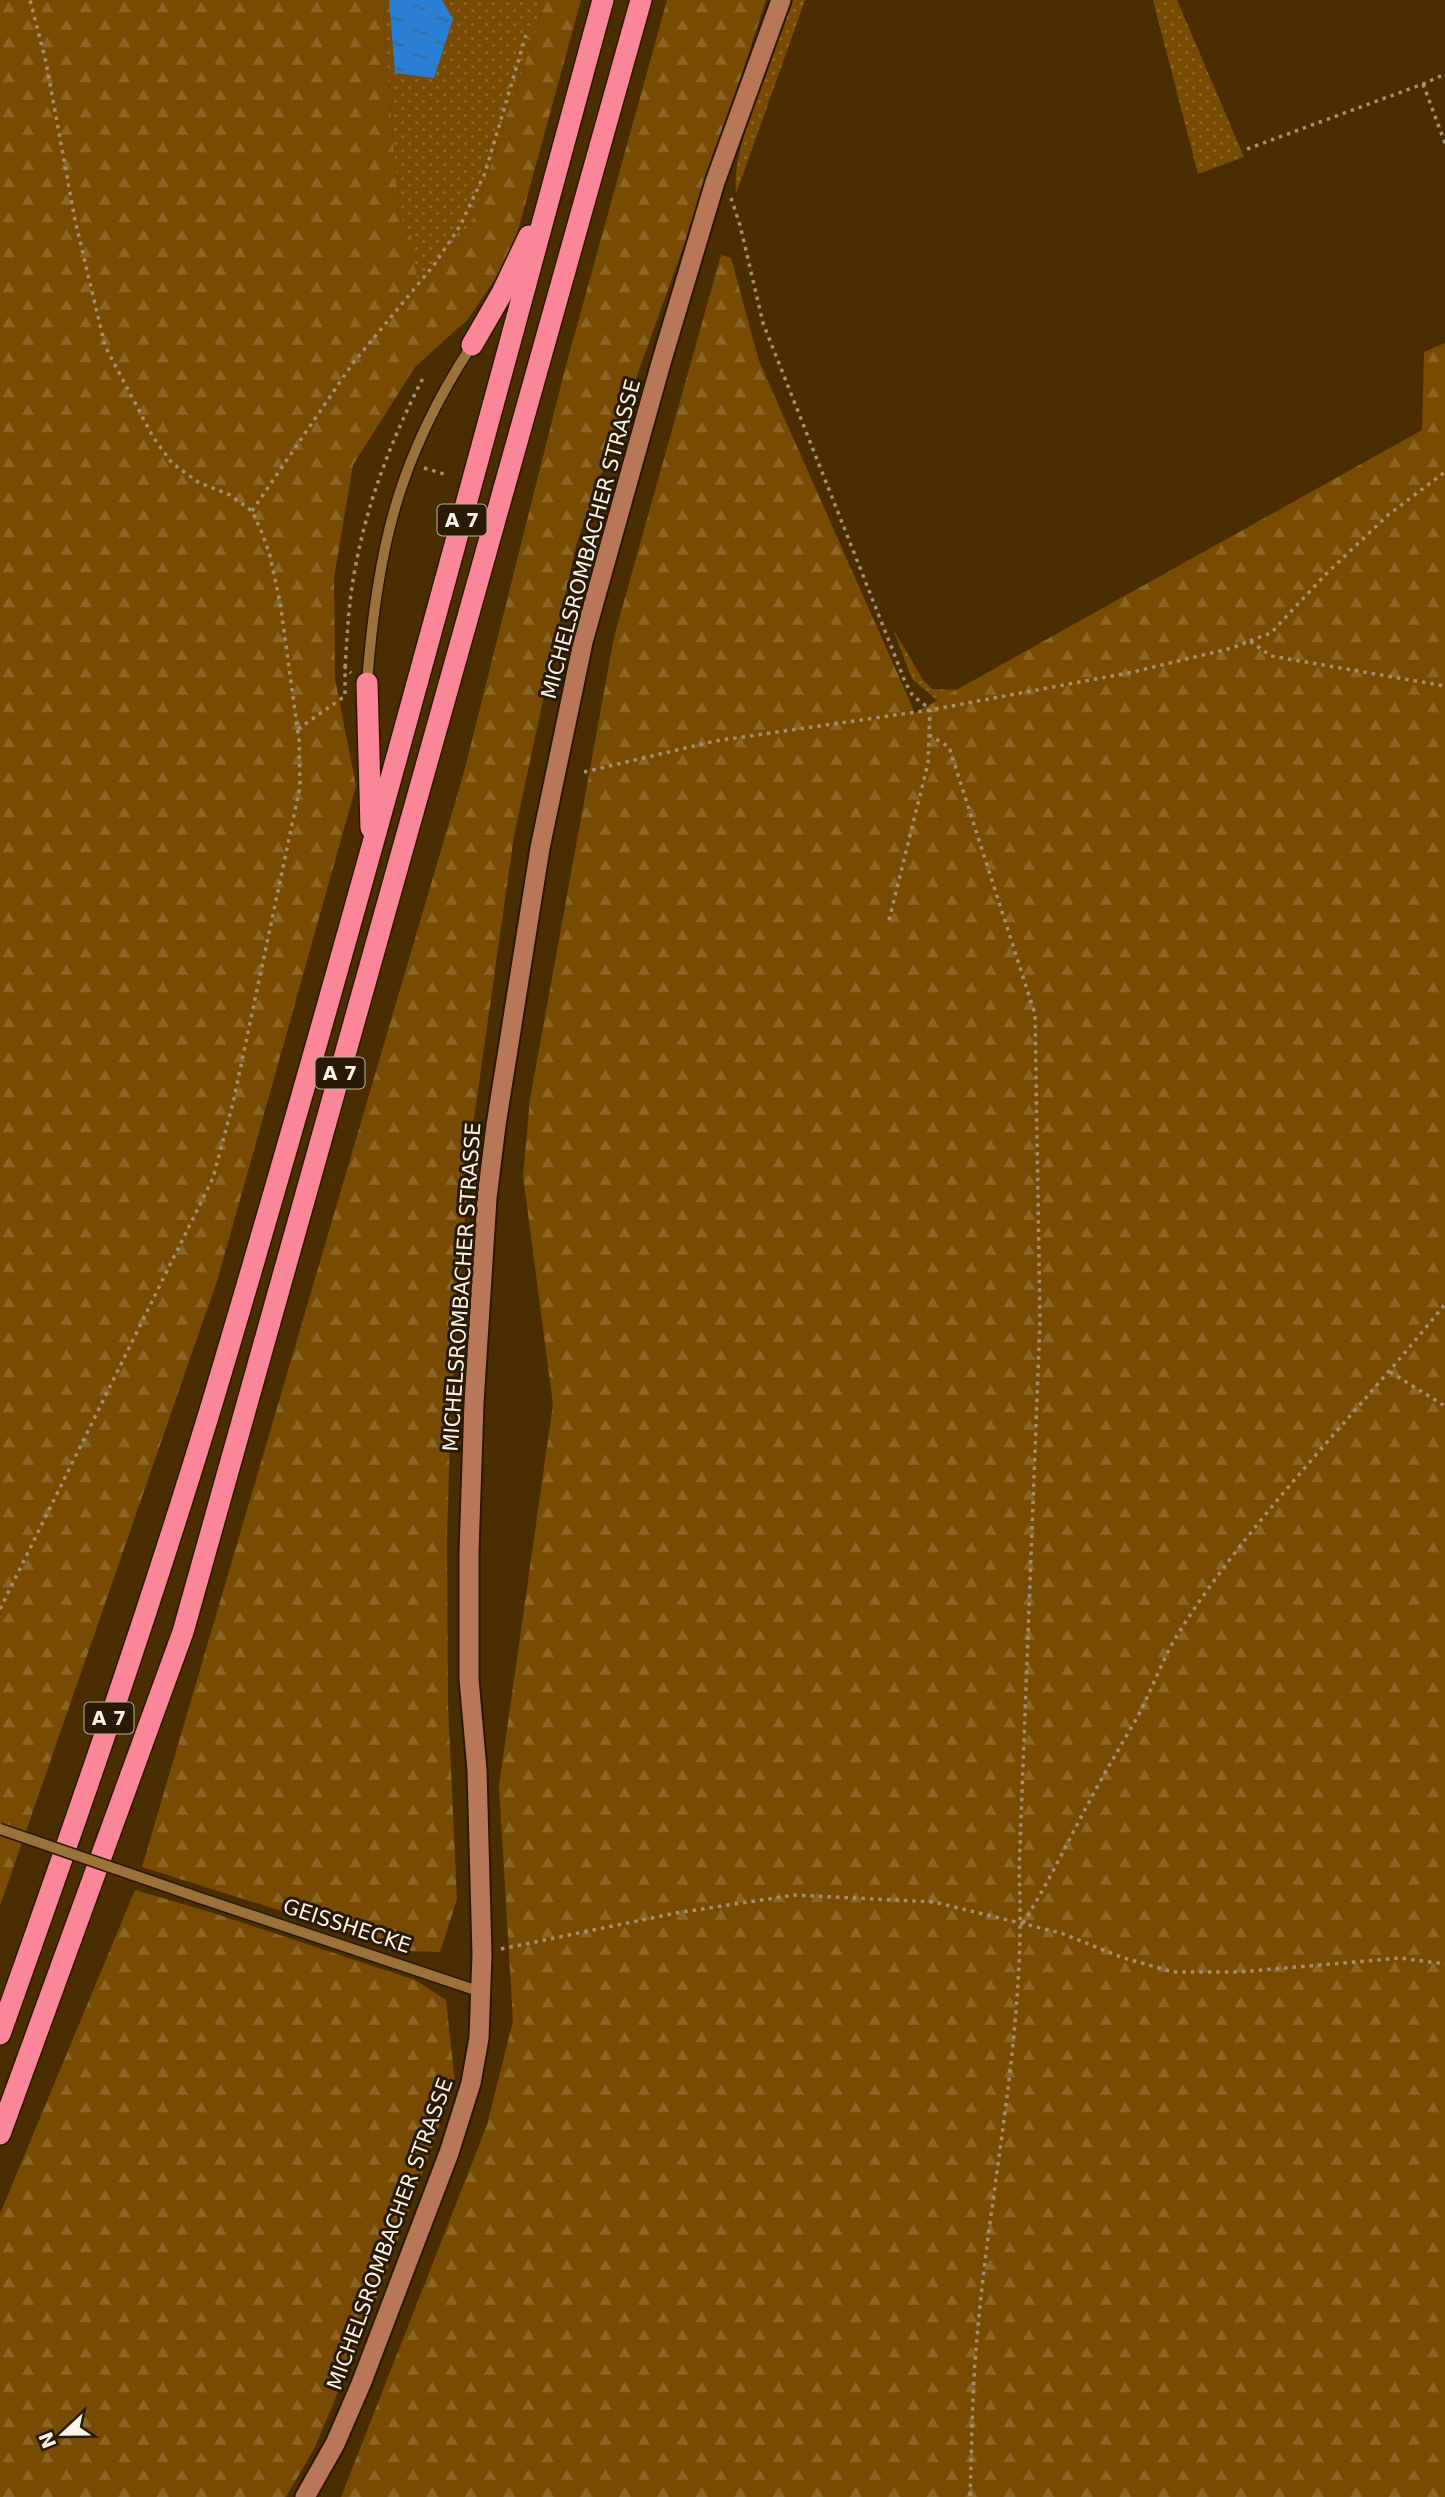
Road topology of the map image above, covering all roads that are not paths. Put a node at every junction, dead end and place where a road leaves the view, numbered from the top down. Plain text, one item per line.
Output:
1 (604, 0) edge
2 (641, 0) edge
3 (781, 0) edge
4 (552, 187) junction
5 (472, 345) joint
6 (367, 683) joint
7 (371, 854) junction
8 (0, 1829) edge
9 (482, 1992) junction
10 (0, 2034) edge
11 (0, 2134) edge
12 (305, 2497) edge

1 - 4 highway, A 7
2 - 11 highway, A 7
3 - 9 main road, MICHELSROMBACHER STRASSE
4 - 5 highway
4 - 7 highway, A 7
5 - 6 lane
6 - 7 highway
7 - 10 highway, A 7
8 - 9 lane, GEISSHECKE, bridge
9 - 12 main road, MICHELSROMBACHER STRASSE

